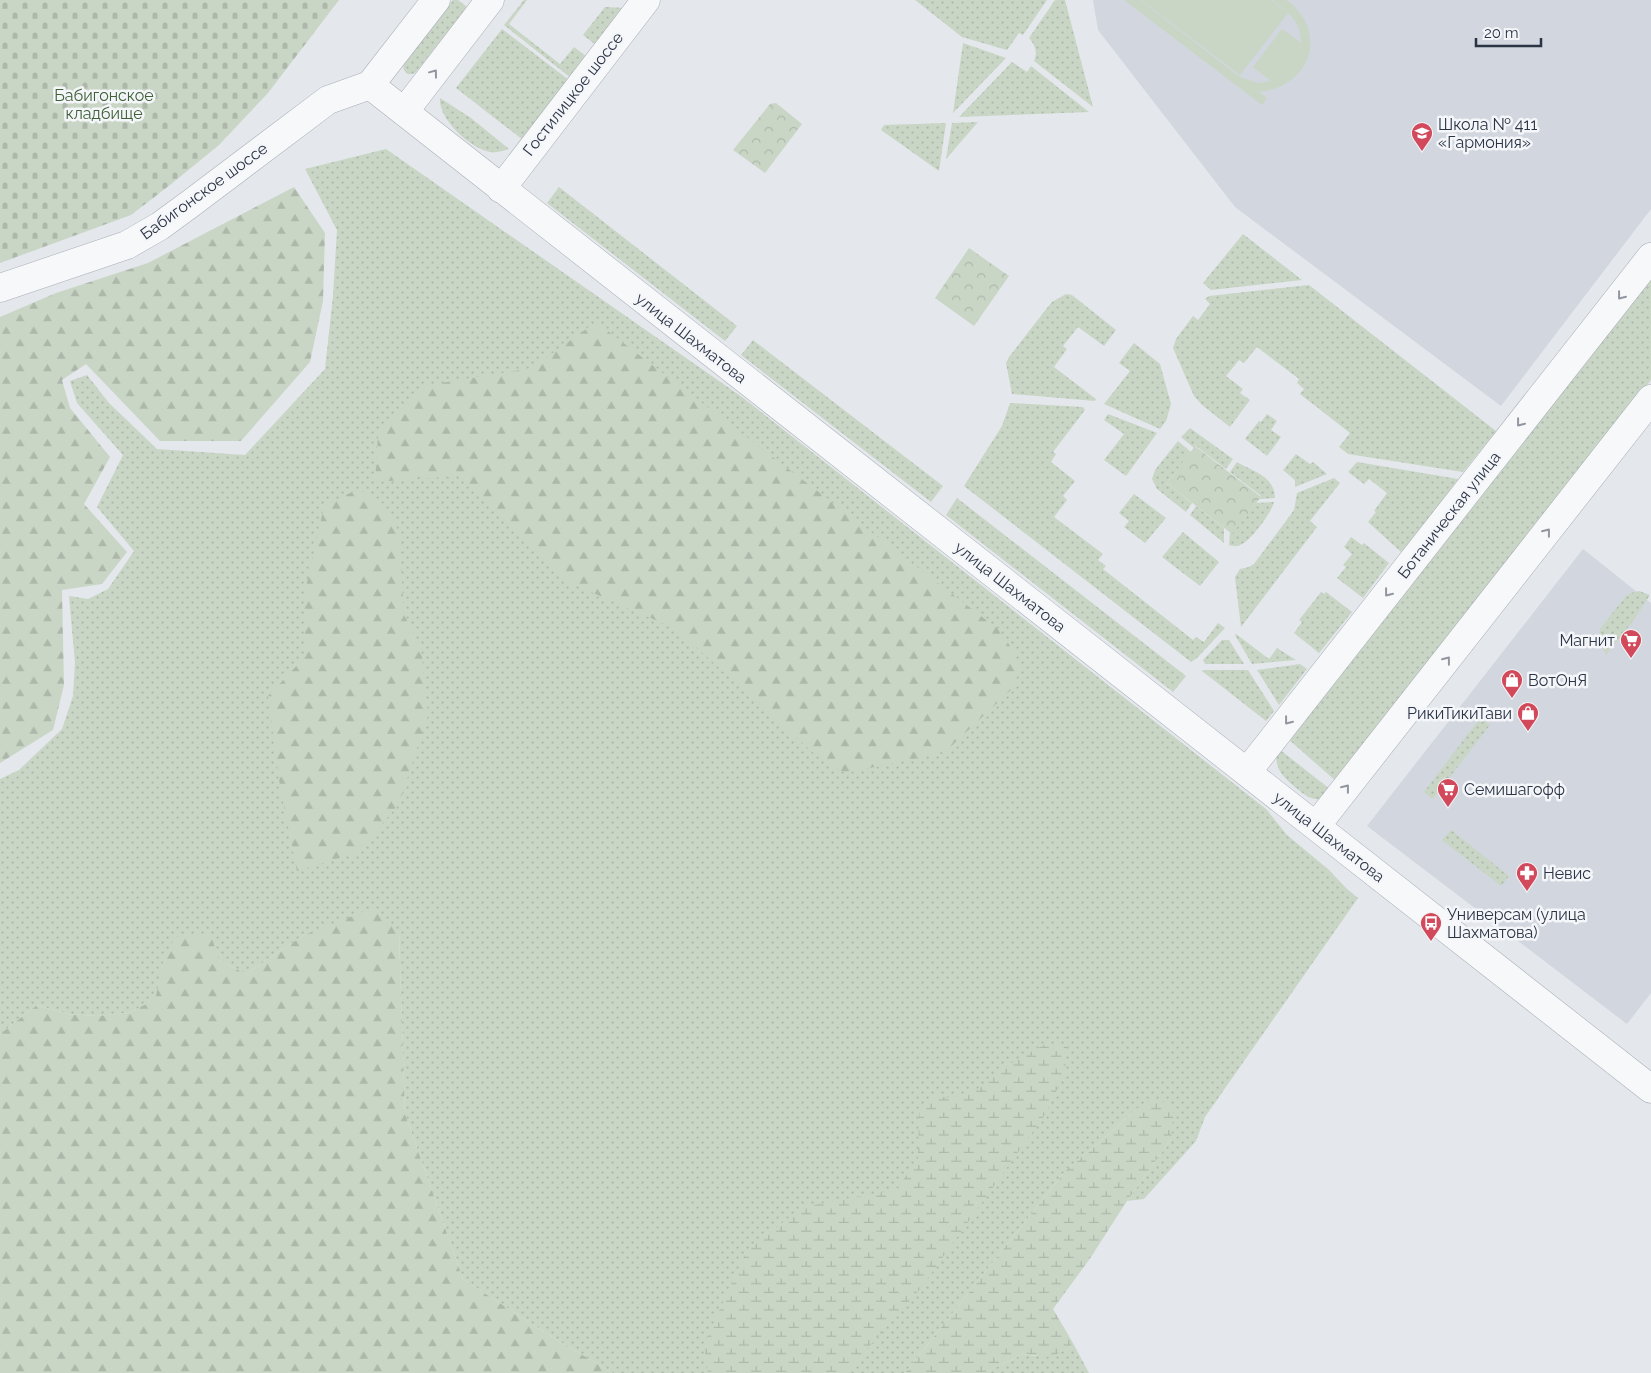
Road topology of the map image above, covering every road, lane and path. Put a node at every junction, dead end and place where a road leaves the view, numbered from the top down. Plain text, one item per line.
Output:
1 (436, 0) edge
2 (490, 0) edge
3 (646, 0) edge
4 (370, 85) junction
5 (404, 112) junction
6 (501, 189) junction
7 (1651, 257) edge
8 (0, 288) edge
9 (1651, 399) edge
10 (1247, 772) junction
11 (1316, 826) junction
12 (1651, 1089) edge

1 - 4 street
5 -> 2 street
3 - 6 street, Гостилицкое шоссе
4 - 5 street, улица Шахматова
4 - 8 street, Бабигонское шоссе
5 - 6 street, улица Шахматова
6 - 10 street, улица Шахматова
7 -> 10 street, Ботаническая улица
11 -> 9 street
10 - 11 street, улица Шахматова
11 - 12 street, улица Шахматова

